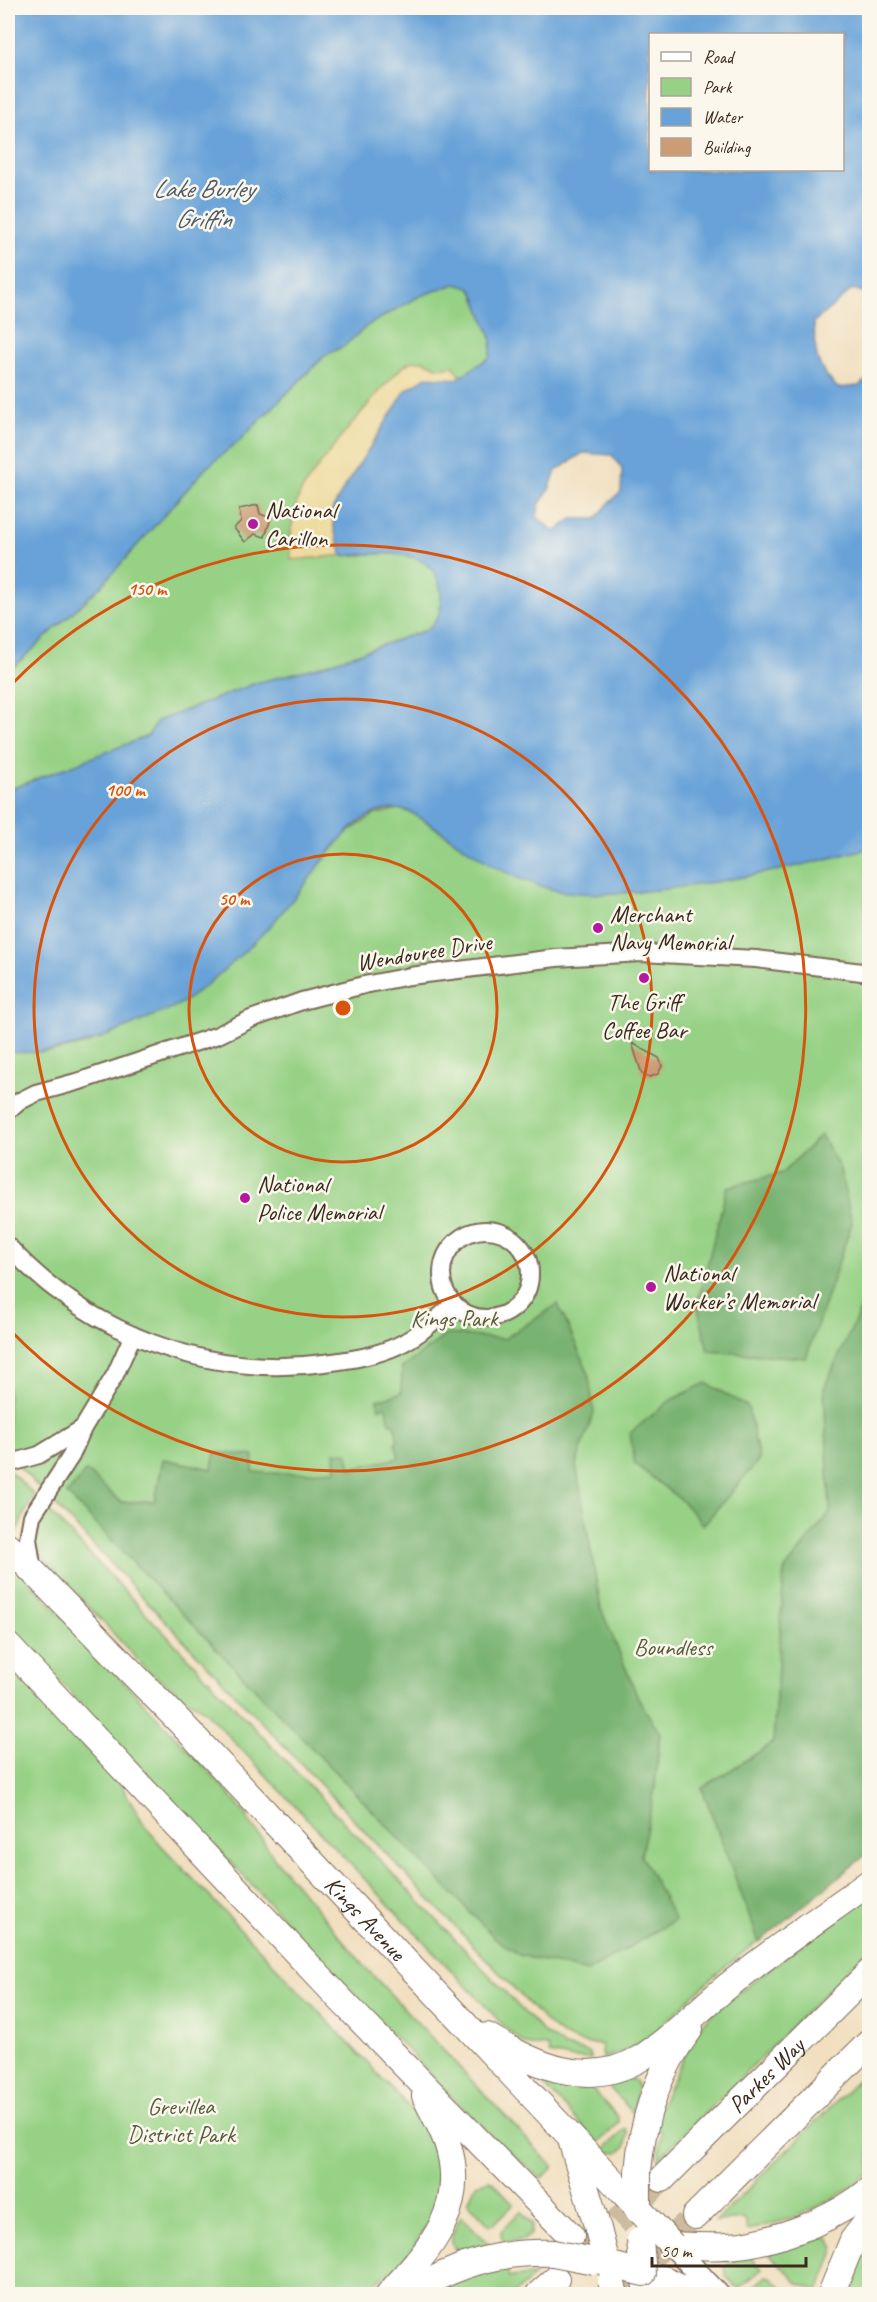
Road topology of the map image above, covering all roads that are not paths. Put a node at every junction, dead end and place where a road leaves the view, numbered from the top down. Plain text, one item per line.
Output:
1 (870, 973) edge
2 (8, 1111) edge
3 (8, 1246) edge
4 (454, 1304) junction
5 (133, 1335) junction
6 (83, 1428) junction
7 (8, 1464) edge
8 (8, 1546) edge
9 (34, 1574) junction
10 (8, 1646) edge
11 (870, 1882) edge
12 (870, 1972) edge
13 (720, 1991) junction
14 (462, 2020) junction
15 (870, 2042) edge
16 (412, 2071) junction
17 (570, 2137) junction
18 (650, 2176) junction
19 (870, 2190) edge
20 (638, 2210) junction
21 (695, 2216) tunnel mouth
22 (870, 2218) edge
23 (580, 2231) junction
24 (640, 2240) junction
25 (687, 2251) junction
26 (607, 2275) edge
27 (653, 2283) edge
28 (389, 2295) edge
29 (407, 2295) edge
30 (696, 2295) edge
31 (718, 2295) edge
32 (831, 2295) edge

1 - 2 street, Wendouree Drive
3 - 5 street
4 - 4 street
4 - 5 street
5 - 6 street
6 - 7 street
6 - 9 street
8 - 9 main road, Kings Avenue
9 - 14 main road, Kings Avenue
10 - 16 main road
11 - 13 main road
12 - 18 main road, Parkes Way
13 - 14 main road
13 - 18 main road
14 - 17 main road, Kings Avenue
15 - 21 main road, Parkes Way
16 - 23 main road
16 - 28 main road
17 - 20 main road, Kings Avenue, bridge
17 - 23 main road
18 - 20 main road, bridge
19 - 25 main road
20 - 24 main road
20 - 25 main road, Kings Avenue, bridge
22 - 32 main road
23 - 24 main road
23 - 26 main road, bridge
23 - 26 main road, bridge
23 - 29 main road
24 - 25 main road
24 - 27 main road, bridge
25 - 31 street, Kings Avenue
26 - 27 main road, bridge
27 - 30 main road

